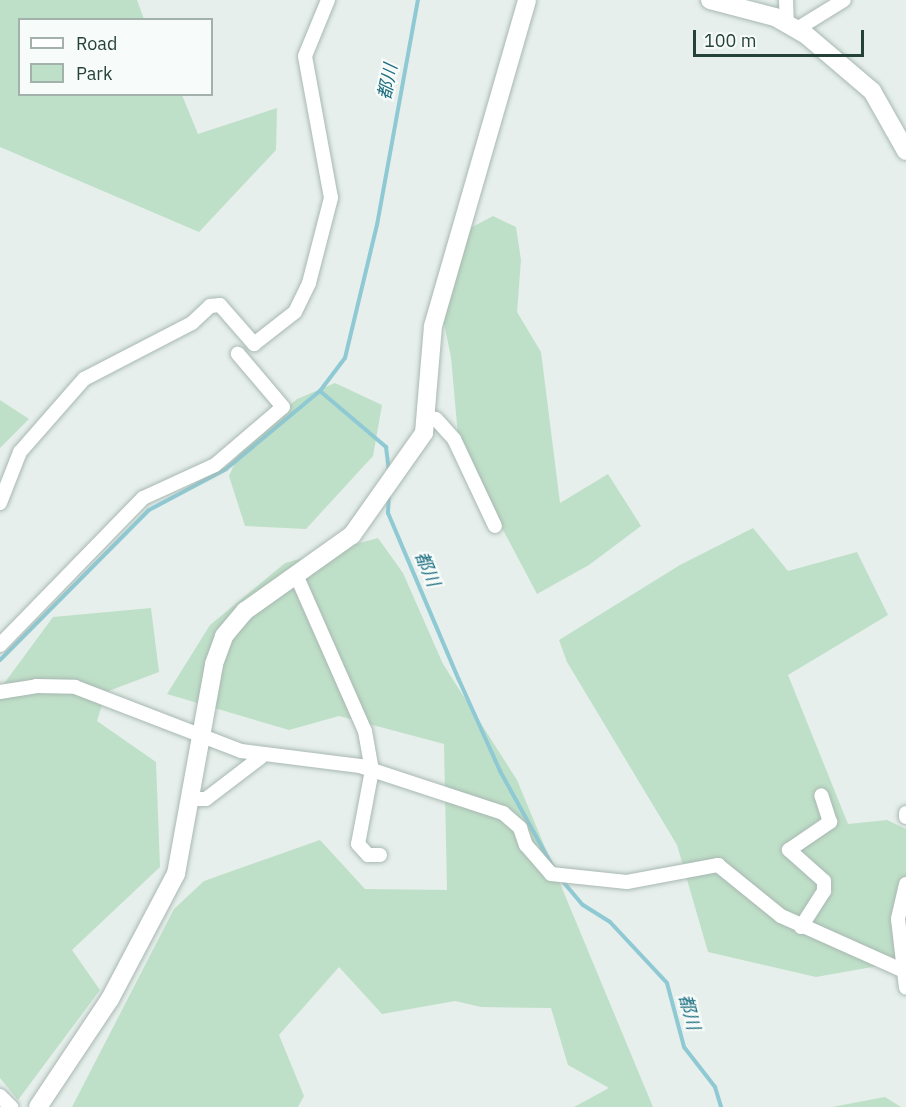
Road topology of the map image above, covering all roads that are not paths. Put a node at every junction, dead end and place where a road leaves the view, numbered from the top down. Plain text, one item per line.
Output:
1 (328, 0) edge
2 (527, 0) edge
3 (786, 0) edge
4 (844, 0) edge
5 (720, 1) edge
6 (792, 26) junction
7 (906, 151) edge
8 (238, 354) dead end
9 (428, 417) junction
10 (0, 503) edge
11 (495, 526) dead end
12 (297, 578) junction
13 (0, 645) edge
14 (0, 692) edge
15 (202, 738) junction
16 (261, 757) junction
17 (372, 770) junction
18 (821, 795) dead end
19 (192, 799) junction
20 (380, 855) dead end
21 (906, 884) edge
22 (801, 927) junction
23 (904, 972) edge
24 (906, 988) edge
25 (0, 1096) edge
26 (10, 1107) edge
27 (38, 1107) edge

1 - 10 street
2 - 9 street
3 - 6 street
4 - 6 street
5 - 6 street
6 - 7 street
8 - 13 street
9 - 11 street
9 - 12 street
12 - 15 street
12 - 17 street
14 - 15 street
15 - 16 street
15 - 19 street
16 - 17 street
16 - 19 street
17 - 20 street
17 - 22 street
18 - 22 street
19 - 27 street
21 - 23 street
22 - 23 street
23 - 24 street
25 - 26 street

